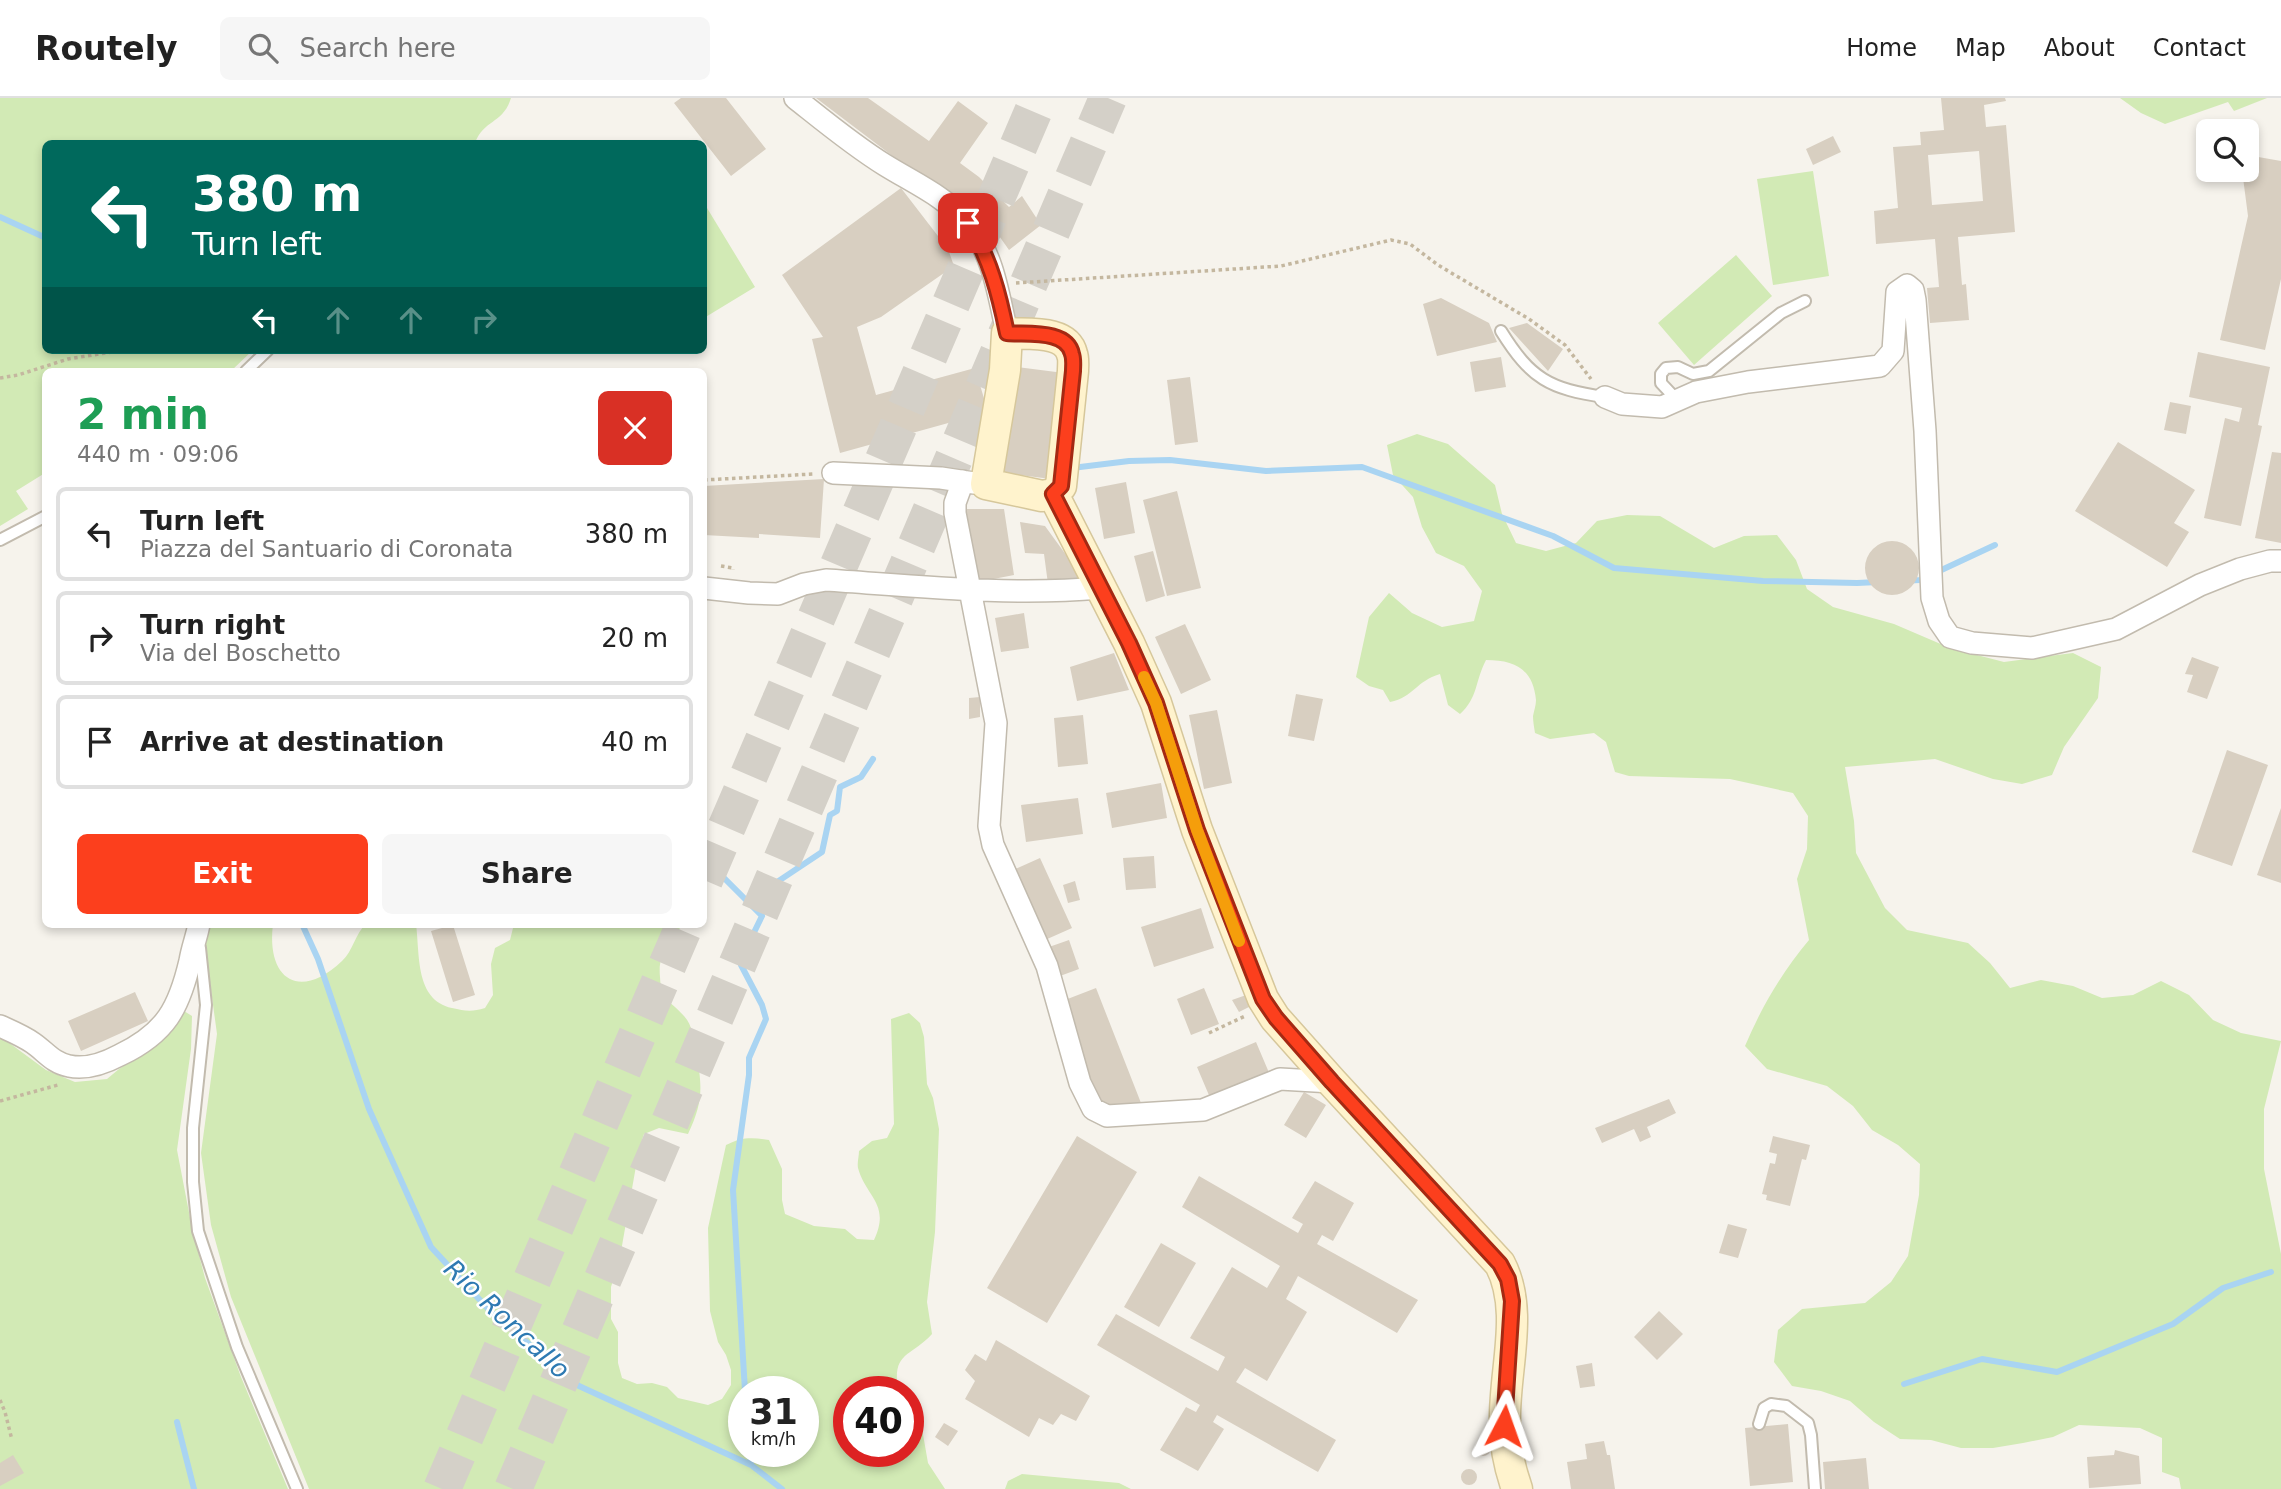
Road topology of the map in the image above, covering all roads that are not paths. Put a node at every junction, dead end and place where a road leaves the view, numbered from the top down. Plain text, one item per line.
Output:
1 (795, 98) edge
2 (1805, 301) dead end
3 (1501, 331) dead end
4 (1007, 333) junction
5 (264, 354) edge
6 (249, 368) edge
7 (1605, 397) joint
8 (1677, 400) junction
9 (833, 473) road end
10 (975, 483) junction
11 (1053, 494) junction
12 (42, 518) edge
13 (0, 540) edge
14 (2281, 561) edge
15 (707, 588) edge
16 (1100, 588) junction
17 (971, 590) junction
18 (199, 928) edge
19 (199, 928) edge
20 (0, 1026) edge
21 (1332, 1082) junction
22 (1759, 1424) dead end
23 (297, 1489) edge
24 (1517, 1489) edge
25 (1815, 1489) edge

1 - 4 street
2 - 8 lane
3 - 7 lane
4 - 10 street
4 - 11 street
5 - 6 lane
7 - 8 street
8 - 14 street
9 - 10 street
10 - 11 street
10 - 17 street
11 - 16 street
12 - 13 lane
15 - 17 street
16 - 17 street
16 - 21 street
17 - 21 street
18 - 20 street
19 - 23 lane
21 - 24 street
22 - 25 lane

